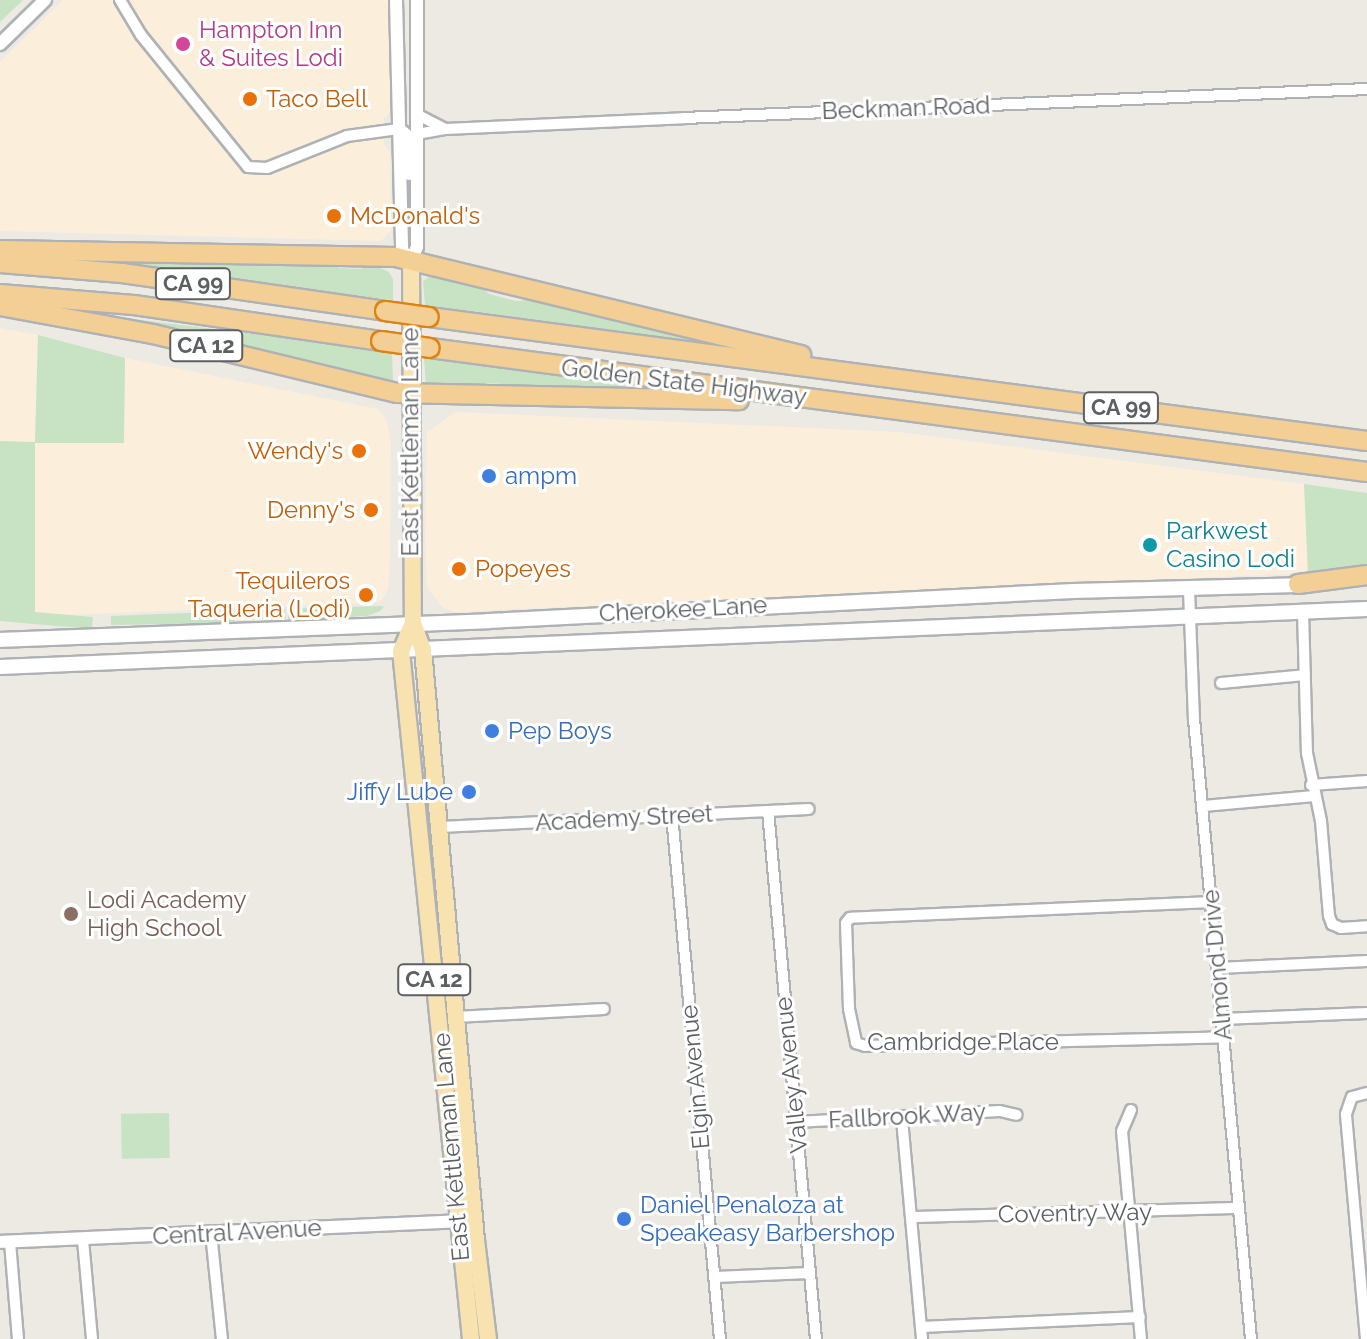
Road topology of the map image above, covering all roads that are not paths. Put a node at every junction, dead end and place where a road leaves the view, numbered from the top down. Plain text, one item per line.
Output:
1 (45, 0) edge
2 (120, 0) edge
3 (396, 0) edge
4 (417, 0) edge
5 (0, 44) edge
6 (397, 55) junction
7 (1367, 89) edge
8 (418, 115) junction
9 (399, 129) junction
10 (445, 129) junction
11 (417, 134) junction
12 (417, 219) junction
13 (0, 250) edge
14 (411, 261) junction
15 (0, 263) edge
16 (0, 294) edge
17 (0, 306) edge
18 (875, 375) junction
19 (409, 394) junction
20 (881, 408) junction
21 (1367, 441) edge
22 (1367, 472) edge
23 (1367, 575) edge
24 (1298, 584) junction
25 (1367, 584) edge
26 (1189, 590) junction
27 (762, 605) junction
28 (1367, 609) edge
29 (1303, 612) junction
30 (1190, 617) junction
31 (413, 623) junction
32 (763, 634) junction
33 (0, 640) edge
34 (423, 650) junction
35 (401, 651) junction
36 (0, 667) edge
37 (1305, 675) junction
38 (1221, 683) dead end
39 (1367, 781) edge
40 (1313, 791) junction
41 (1203, 806) junction
42 (809, 809) dead end
43 (768, 811) junction
44 (672, 815) junction
45 (440, 827) junction
46 (1212, 902) junction
47 (1367, 926) edge
48 (1367, 961) edge
49 (1218, 968) junction
50 (604, 1009) dead end
51 (1367, 1013) edge
52 (456, 1017) junction
53 (1222, 1019) junction
54 (1223, 1037) junction
55 (1367, 1093) edge
56 (1131, 1110) dead end
57 (1017, 1115) dead end
58 (902, 1119) junction
59 (796, 1122) junction
60 (1238, 1208) junction
61 (1127, 1213) junction
62 (911, 1217) junction
63 (475, 1220) junction
64 (457, 1222) junction
65 (211, 1233) junction
66 (83, 1240) junction
67 (5, 1242) edge
68 (810, 1273) junction
69 (714, 1277) junction
70 (1140, 1317) junction
71 (921, 1327) junction
72 (18, 1339) edge
73 (92, 1339) edge
74 (222, 1339) edge
75 (471, 1339) edge
76 (488, 1339) edge
77 (720, 1339) edge
78 (816, 1339) edge
79 (922, 1339) edge
80 (1141, 1339) edge
81 (1251, 1339) edge
82 (1366, 1339) edge

1 - 5 street
2 - 9 street
3 - 6 street, East Kettleman Lane
4 - 8 street, East Kettleman Lane
6 - 9 street, East Kettleman Lane
6 - 11 street
7 - 10 street, Beckman Road
8 - 10 street, Beckman Road
8 - 11 street, East Kettleman Lane
9 - 12 street
9 - 14 street, East Kettleman Lane
10 - 11 street, Beckman Road
11 - 12 street, East Kettleman Lane
12 - 14 street, East Kettleman Lane
13 - 14 highway
14 - 18 highway
14 - 19 main road, East Kettleman Lane / CA 12
15 - 18 highway, Golden State Highway / CA 99, bridge
16 - 20 highway, Golden State Highway / CA 99, bridge
17 - 19 highway, CA 12
18 - 21 highway, Golden State Highway / CA 99
19 - 20 highway
19 - 31 main road, East Kettleman Lane / CA 12
20 - 22 highway, Golden State Highway / CA 99
23 - 24 highway
24 - 25 main road, Cherokee Lane
24 - 26 main road, Cherokee Lane
26 - 27 main road, Cherokee Lane
26 - 30 street, Almond Drive
27 - 31 main road, Cherokee Lane
27 - 32 main road
28 - 29 main road, Cherokee Lane
29 - 30 main road, Cherokee Lane
29 - 37 street
30 - 32 main road, Cherokee Lane
30 - 41 street, Almond Drive
31 - 33 main road, Cherokee Lane
31 - 34 main road, East Kettleman Lane / CA 12
31 - 35 main road, East Kettleman Lane / CA 12
32 - 34 main road, Cherokee Lane
34 - 35 main road, Cherokee Lane
34 - 45 main road, East Kettleman Lane / CA 12
35 - 36 main road, Cherokee Lane
35 - 64 main road, East Kettleman Lane / CA 12
37 - 38 street
37 - 40 street
39 - 40 street
40 - 41 street
40 - 47 street
41 - 46 street, Almond Drive
42 - 43 street, Academy Street
43 - 44 street, Academy Street
43 - 59 street, Valley Avenue
44 - 45 street, Academy Street
44 - 69 street, Elgin Avenue
45 - 52 main road, East Kettleman Lane / CA 12
46 - 49 street, Almond Drive
46 - 54 street, Cambridge Place
48 - 49 street
49 - 53 street, Almond Drive
50 - 52 street
51 - 53 street
52 - 63 main road, East Kettleman Lane / CA 12
53 - 54 street, Almond Drive
54 - 60 street, Almond Drive
55 - 82 street
56 - 61 street
57 - 58 street, Fallbrook Way
58 - 59 street, Fallbrook Way
58 - 62 street
59 - 68 street, Valley Avenue
60 - 61 street, Coventry Way
60 - 81 street, Almond Drive
61 - 62 street, Coventry Way
61 - 70 street
62 - 71 street
63 - 64 street, Central Avenue
63 - 76 main road, East Kettleman Lane / CA 12
64 - 65 street, Central Avenue
64 - 75 main road, East Kettleman Lane / CA 12
65 - 66 street, Central Avenue
65 - 74 street
66 - 67 street, Central Avenue
66 - 73 street
67 - 72 street
68 - 69 street
68 - 78 street, Valley Avenue
69 - 77 street, Elgin Avenue
70 - 71 street
70 - 80 street
71 - 79 street

